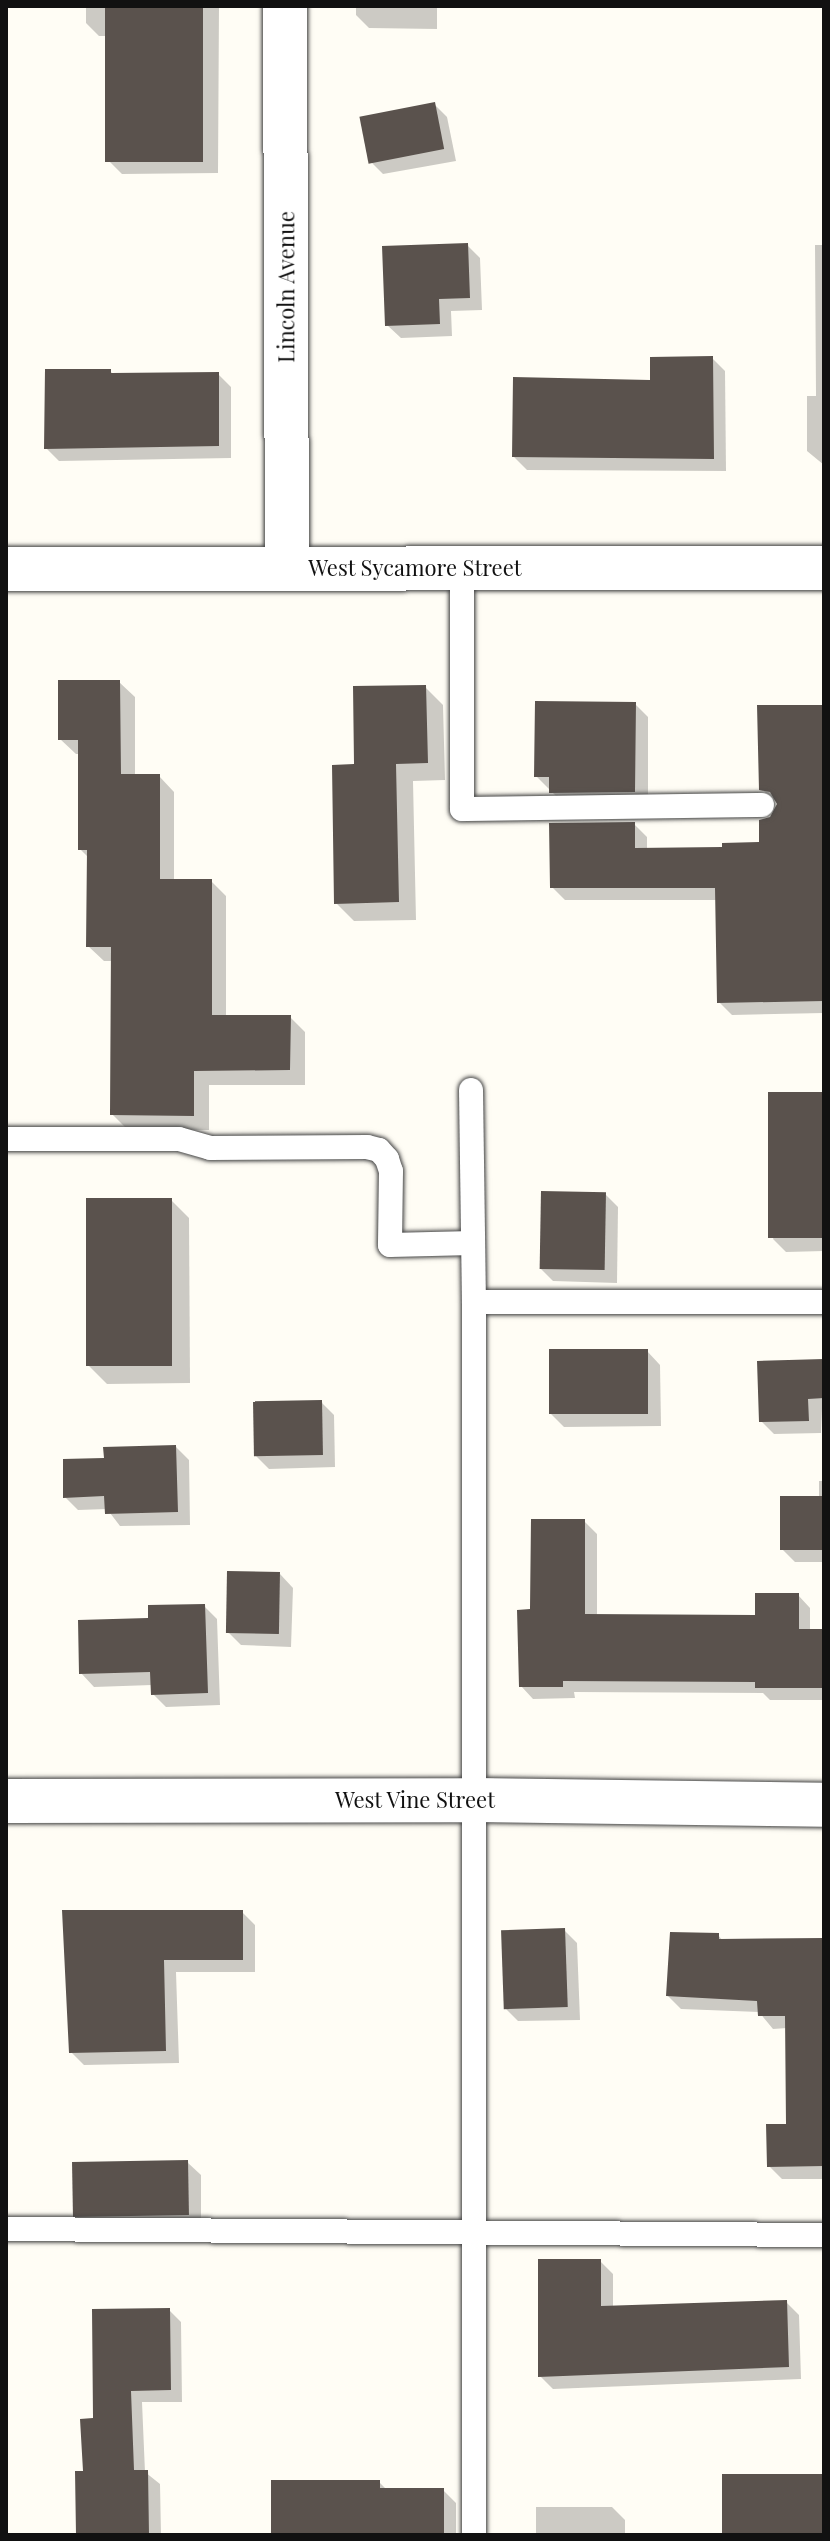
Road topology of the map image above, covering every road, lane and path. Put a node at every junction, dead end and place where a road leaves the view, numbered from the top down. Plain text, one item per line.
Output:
1 (285, 6) edge
2 (462, 568) junction
3 (824, 568) edge
4 (6, 569) edge
5 (287, 569) junction
6 (762, 805) dead end
7 (471, 1090) dead end
8 (6, 1139) edge
9 (473, 1243) junction
10 (474, 1302) junction
11 (824, 1302) edge
12 (475, 1800) junction
13 (6, 1801) edge
14 (824, 1805) edge
15 (6, 2229) edge
16 (472, 2235) junction
17 (824, 2235) edge
18 (474, 2535) edge

1 - 5 street, Lincoln Avenue
2 - 3 street, West Sycamore Street
2 - 5 street, West Sycamore Street
2 - 6 lane
4 - 5 street, West Sycamore Street
7 - 9 lane
8 - 9 lane
9 - 10 lane
10 - 11 lane
10 - 12 lane
12 - 13 street, West Vine Street
12 - 14 street, West Vine Street
12 - 16 lane
15 - 16 lane
16 - 17 lane
16 - 18 lane

